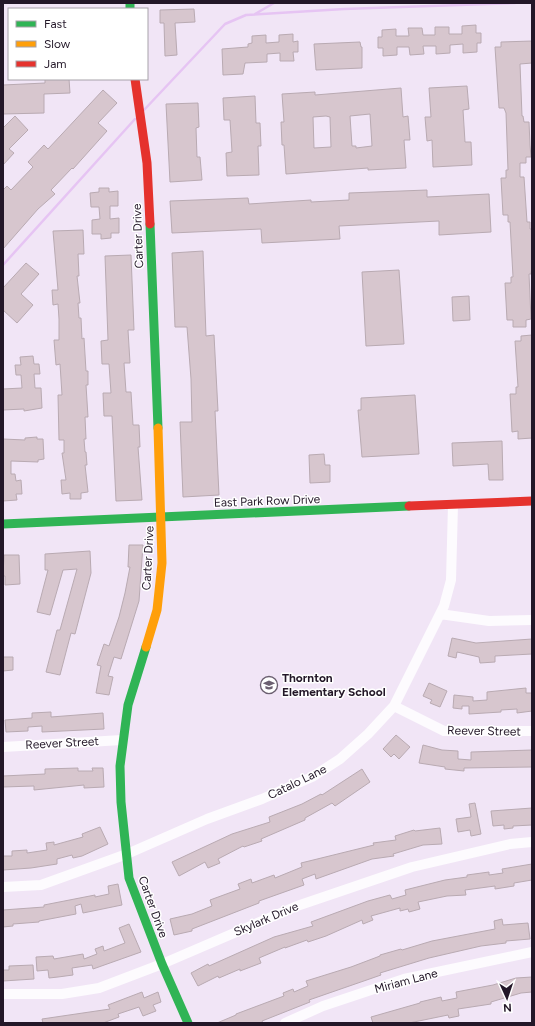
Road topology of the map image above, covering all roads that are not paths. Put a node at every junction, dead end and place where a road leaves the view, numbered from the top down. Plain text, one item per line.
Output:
1 (135, 80) edge
2 (532, 501) edge
3 (453, 505) junction
4 (162, 517) junction
5 (3, 524) edge
6 (440, 614) junction
7 (532, 620) edge
8 (394, 706) junction
9 (532, 731) edge
10 (122, 740) junction
11 (3, 747) edge
12 (532, 842) edge
13 (127, 854) junction
14 (3, 887) edge
15 (532, 952) edge
16 (162, 964) junction
17 (3, 994) edge
18 (188, 1023) edge
19 (284, 1023) edge

1 - 4 street, Carter Drive
2 - 3 street, East Park Row Drive
3 - 4 street, East Park Row Drive
3 - 6 street, Catalo Lane
4 - 5 street, East Park Row Drive
4 - 10 street, Carter Drive
6 - 7 street
6 - 8 street, Catalo Lane
8 - 9 street, Reever Street
8 - 13 street, Catalo Lane
10 - 11 street, Reever Street
10 - 13 street, Carter Drive
12 - 16 street, Skylark Drive
13 - 14 street, Catalo Lane
13 - 16 street, Carter Drive
15 - 19 street, Miriam Lane
16 - 17 street, Skylark Drive
16 - 18 street, Carter Drive

